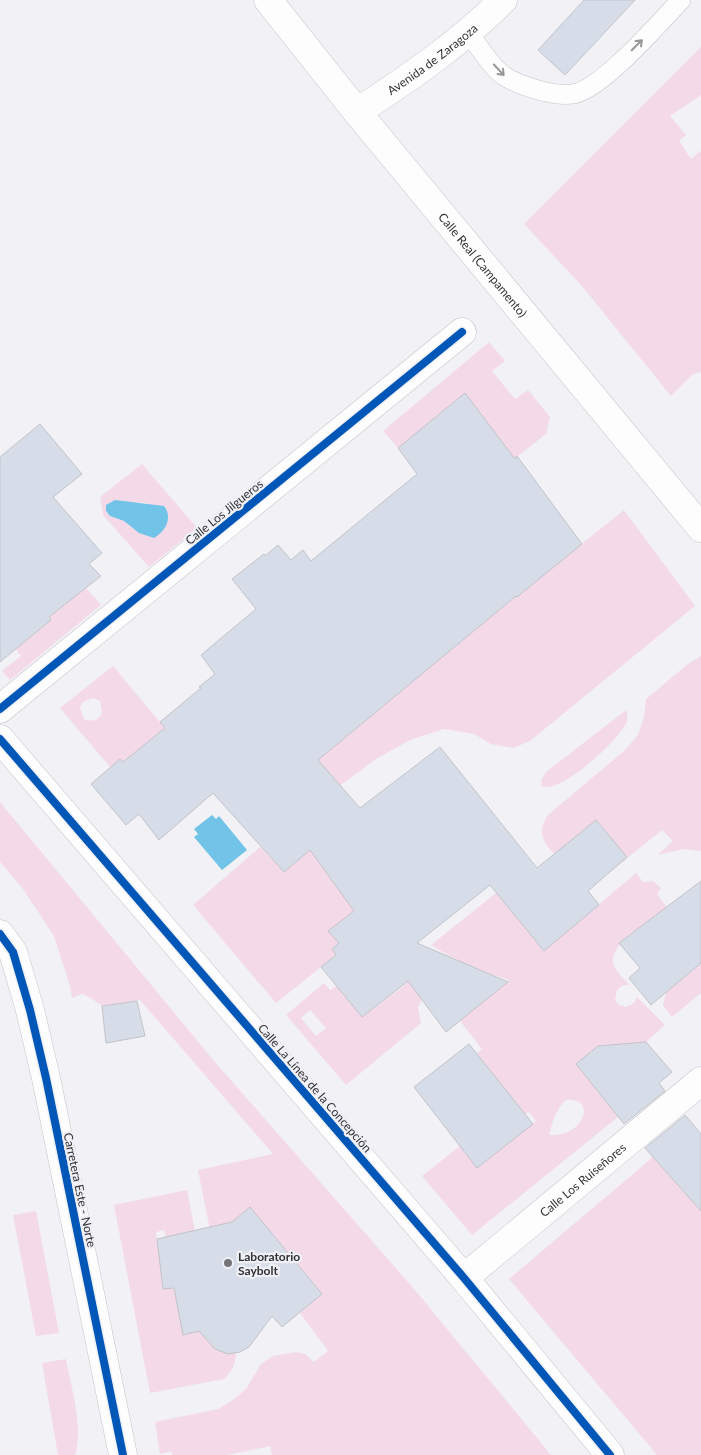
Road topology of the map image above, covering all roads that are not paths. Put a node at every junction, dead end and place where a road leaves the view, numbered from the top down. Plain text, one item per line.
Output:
1 (268, 0) edge
2 (503, 0) edge
3 (682, 0) edge
4 (468, 32) junction
5 (357, 112) junction
6 (462, 332) dead end
7 (701, 528) edge
8 (0, 709) edge
9 (0, 739) edge
10 (0, 934) edge
11 (701, 1082) edge
12 (464, 1278) junction
13 (123, 1455) edge
14 (610, 1455) edge

1 - 5 main road, Calle Real (Campamento)
2 - 4 main road, Avenida de Zaragoza
4 -> 3 lane
4 - 5 main road, Avenida de Zaragoza
5 - 7 main road, Calle Real (Campamento)
6 - 8 main road, Calle Los Jilgueros
9 - 12 main road, Calle La Línea de la Concepción
10 - 13 main road, Carretera Este - Norte
11 - 12 main road, Calle Los Ruiseñores
12 - 14 main road, Calle La Línea de la Concepción

